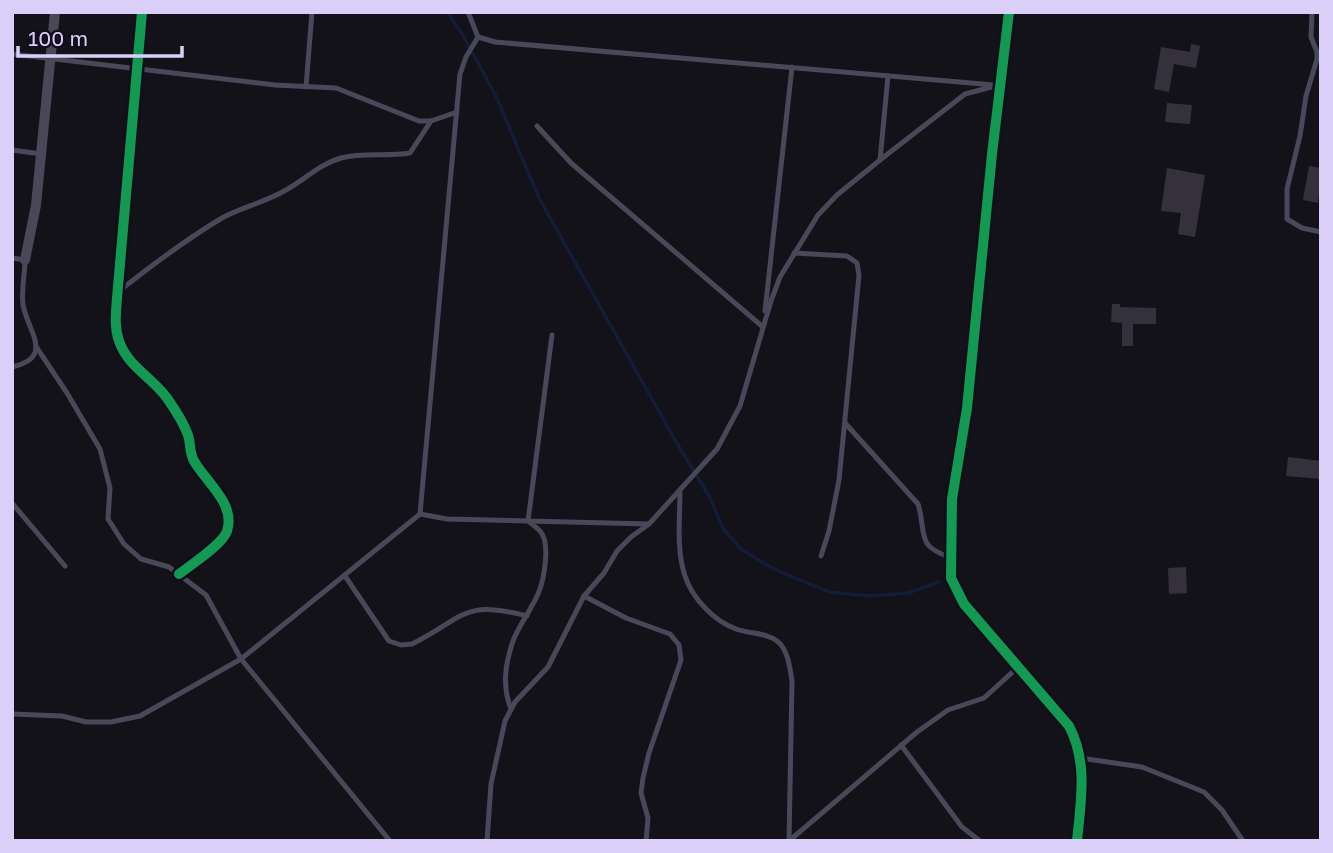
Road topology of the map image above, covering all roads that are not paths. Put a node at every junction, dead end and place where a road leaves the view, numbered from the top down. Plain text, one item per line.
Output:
1 (55, 12) edge
2 (142, 12) edge
3 (312, 12) edge
4 (468, 12) edge
5 (1009, 12) edge
6 (1312, 12) edge
7 (478, 37) junction
8 (1318, 47) edge
9 (12, 54) edge
10 (50, 58) junction
11 (792, 68) junction
12 (137, 69) junction
13 (888, 76) junction
14 (999, 85) junction
15 (306, 86) junction
16 (457, 112) junction
17 (431, 121) junction
18 (537, 126) dead end
19 (12, 150) edge
20 (41, 154) junction
21 (880, 160) junction
22 (1321, 232) edge
23 (794, 253) junction
24 (12, 258) edge
25 (25, 260) junction
26 (118, 292) junction
27 (763, 327) junction
28 (552, 335) dead end
29 (37, 348) junction
30 (12, 367) edge
31 (845, 423) junction
32 (680, 490) junction
33 (12, 503) edge
34 (420, 514) junction
35 (528, 521) junction
36 (649, 524) junction
37 (821, 556) dead end
38 (950, 556) junction
39 (65, 566) dead end
40 (179, 574) junction
41 (345, 576) junction
42 (584, 596) junction
43 (527, 616) junction
44 (241, 659) junction
45 (1018, 667) junction
46 (511, 709) junction
47 (12, 714) edge
48 (901, 745) junction
49 (1080, 758) junction
50 (390, 841) edge
51 (487, 841) edge
52 (646, 841) edge
53 (980, 841) edge
54 (1077, 841) edge
55 (1244, 841) edge

1 - 10 street
2 - 12 street
3 - 15 lane
4 - 7 lane
5 - 14 street
6 - 8 lane
7 - 11 lane
7 - 16 lane
8 - 22 lane
9 - 10 lane
10 - 12 lane
10 - 20 street
11 - 13 lane
11 - 27 lane
12 - 15 lane
12 - 26 street
13 - 14 lane
13 - 21 lane
14 - 21 lane
14 - 38 street
15 - 17 lane
16 - 17 lane
16 - 34 lane
17 - 26 lane
18 - 27 lane
19 - 20 lane
20 - 25 street
21 - 23 lane
23 - 27 lane
23 - 31 lane
24 - 25 lane
25 - 29 lane
26 - 40 street
27 - 32 lane
28 - 35 lane
29 - 30 lane
29 - 40 lane
31 - 37 lane
31 - 38 lane
32 - 36 lane
32 - 48 lane
33 - 39 lane
34 - 35 lane
34 - 41 lane
35 - 36 lane
35 - 43 lane
36 - 42 lane
38 - 45 street
40 - 44 lane
41 - 43 lane
41 - 44 lane
42 - 46 lane
42 - 52 lane
43 - 46 lane
44 - 47 lane
44 - 50 lane
45 - 48 lane
45 - 49 street
46 - 51 lane
48 - 53 lane
49 - 54 street
49 - 55 lane

